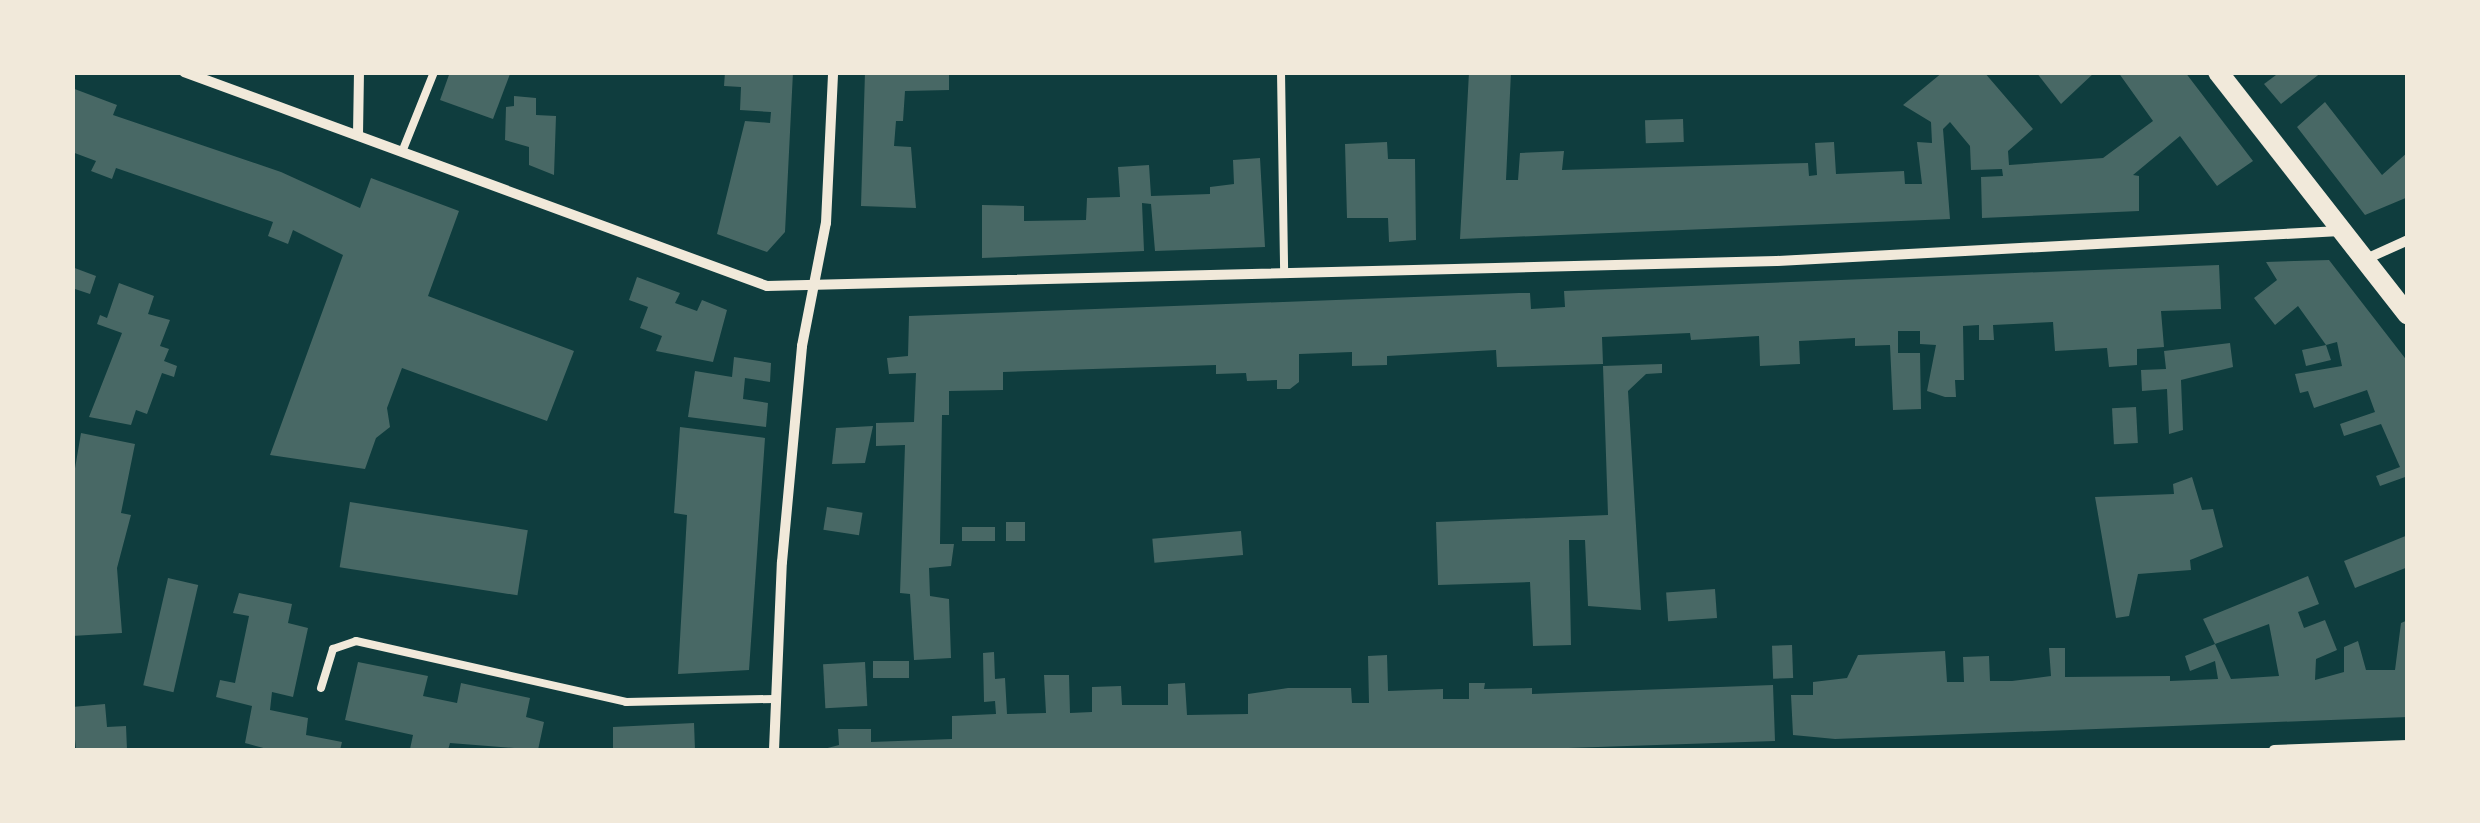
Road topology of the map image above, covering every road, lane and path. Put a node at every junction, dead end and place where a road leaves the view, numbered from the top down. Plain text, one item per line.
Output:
1 (184, 72) edge
2 (359, 72) edge
3 (434, 72) edge
4 (832, 72) edge
5 (1281, 72) edge
6 (2218, 72) edge
7 (358, 135) junction
8 (402, 152) junction
9 (2341, 231) junction
10 (2408, 240) edge
11 (2366, 259) junction
12 (1284, 272) junction
13 (815, 287) junction
14 (2408, 315) edge
15 (321, 688) dead end
16 (775, 698) junction
17 (2408, 745) edge
18 (774, 750) edge
19 (2274, 750) edge

1 - 7 street
2 - 7 street
3 - 8 lane
4 - 13 street
5 - 12 lane
6 - 9 main road
7 - 8 street
8 - 13 street
9 - 11 main road
9 - 12 street
10 - 11 street
11 - 14 main road
12 - 13 street
13 - 16 street
15 - 16 lane
16 - 18 street
17 - 19 street

